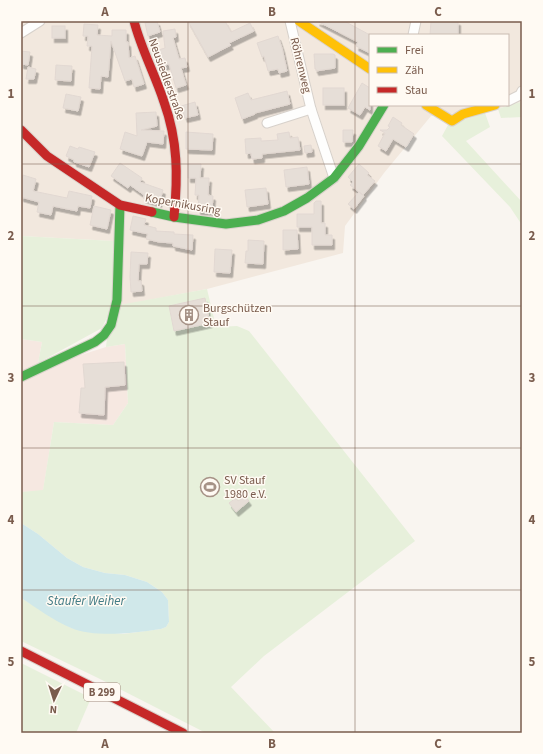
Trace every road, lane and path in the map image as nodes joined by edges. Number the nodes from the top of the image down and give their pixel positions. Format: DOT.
graph roads {
  1 [pos="40,21"];
  2 [pos="134,21"];
  3 [pos="290,21"];
  4 [pos="300,21"];
  5 [pos="416,21"];
  6 [pos="21,34"];
  7 [pos="413,34"];
  8 [pos="369,68"];
  9 [pos="522,91"];
  10 [pos="509,100"];
  11 [pos="383,106"];
  12 [pos="428,106"];
  13 [pos="491,106"];
  14 [pos="311,108"];
  15 [pos="267,123"];
  16 [pos="21,130"];
  17 [pos="334,178"];
  18 [pos="120,205"];
  19 [pos="174,217"];
  20 [pos="21,377"];
  21 [pos="21,652"];
  22 [pos="183,733"];
  1 -- 6 [label="street"];
  2 -- 19 [label="street, Neusiedlerstraße"];
  3 -- 14 [label="street, Röhrenweg"];
  4 -- 8 [label="street"];
  5 -- 7 [label="street"];
  9 -- 10 [label="street"];
  11 -- 17 [label="street, Kopernikusring"];
  12 -- 13 [label="street"];
  14 -- 15 [label="street, Röhrenweg"];
  14 -- 17 [label="street, Röhrenweg"];
  16 -- 18 [label="street, Kopernikusring"];
  17 -- 19 [label="street, Kopernikusring"];
  18 -- 19 [label="street, Kopernikusring"];
  18 -- 20 [label="street"];
  21 -- 22 [label="street, B 299"];
}
